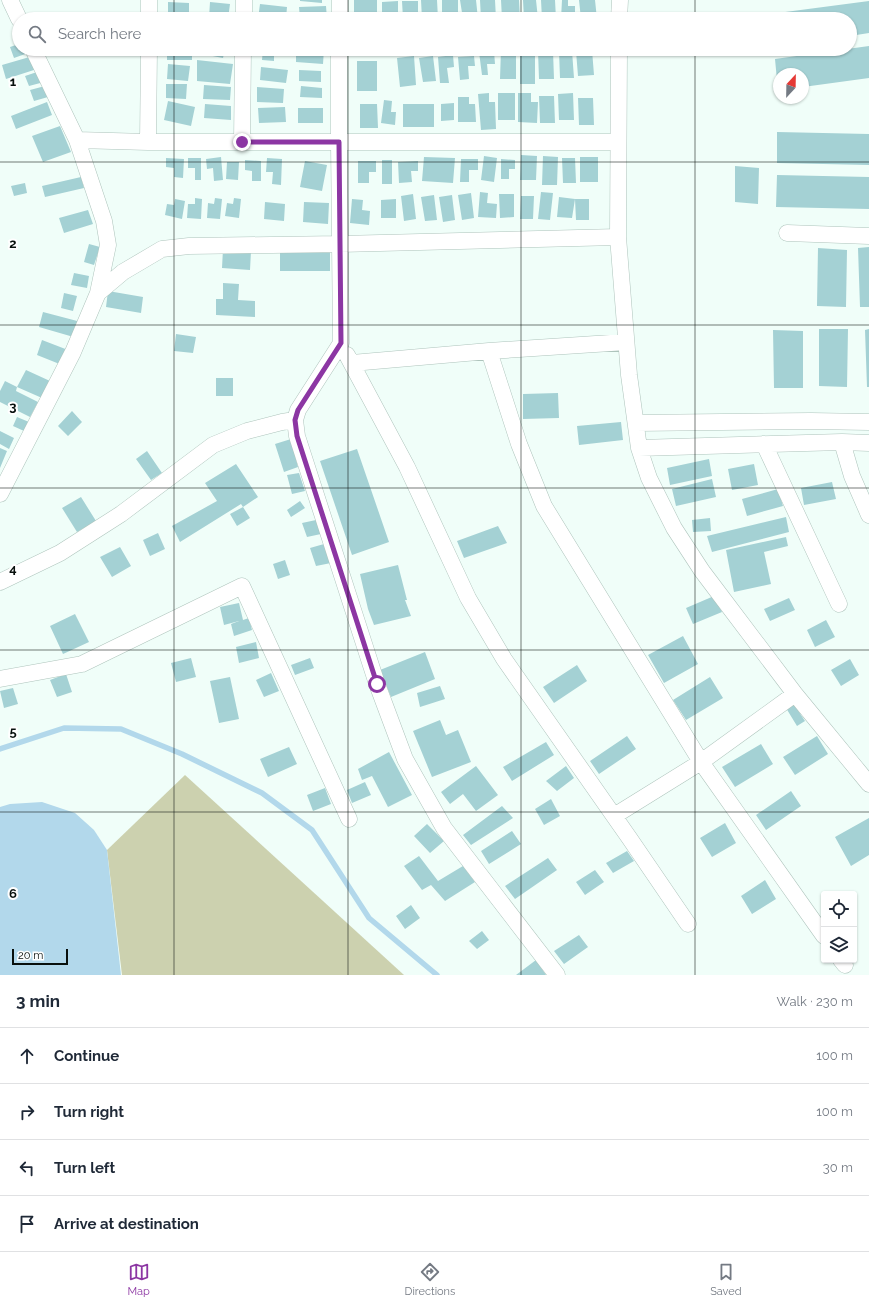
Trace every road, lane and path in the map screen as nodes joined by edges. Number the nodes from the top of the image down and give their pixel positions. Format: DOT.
graph roads {
  1 [pos="10,0"];
  2 [pos="148,0"];
  3 [pos="244,0"];
  4 [pos="340,0"];
  5 [pos="620,0"];
  6 [pos="16,12"];
  7 [pos="148,12"];
  8 [pos="244,12"];
  9 [pos="340,12"];
  10 [pos="619,12"];
  11 [pos="36,56"];
  12 [pos="148,56"];
  13 [pos="243,56"];
  14 [pos="339,56"];
  15 [pos="619,56"];
  16 [pos="77,140"];
  17 [pos="148,142"];
  18 [pos="242,142"];
  19 [pos="339,142"];
  20 [pos="618,142"];
  21 [pos="787,233"];
  22 [pos="869,236"];
  23 [pos="618,237"];
  24 [pos="340,244"];
  25 [pos="98,293"];
  26 [pos="626,342"];
  27 [pos="341,343"];
  28 [pos="489,351"];
  29 [pos="352,363"];
  30 [pos="295,420"];
  31 [pos="869,422"];
  32 [pos="636,423"];
  33 [pos="842,442"];
  34 [pos="869,443"];
  35 [pos="764,444"];
  36 [pos="639,448"];
  37 [pos="0,494"];
  38 [pos="869,515"];
  39 [pos="0,582"];
  40 [pos="839,604"];
  41 [pos="0,679"];
  42 [pos="795,694"];
  43 [pos="701,762"];
  44 [pos="869,784"];
  45 [pos="614,816"];
  46 [pos="349,819"];
  47 [pos="688,924"];
  48 [pos="821,932"];
  49 [pos="557,975"];
  1 -- 6 [label="street"];
  2 -- 7 [label="street"];
  3 -- 8 [label="street"];
  4 -- 9 [label="street"];
  5 -- 10 [label="street"];
  11 -- 16 [label="street"];
  12 -- 17 [label="street"];
  13 -- 18 [label="street"];
  14 -- 19 [label="street"];
  15 -- 20 [label="street"];
  16 -- 17 [label="street"];
  16 -- 25 [label="street"];
  17 -- 18 [label="street"];
  18 -- 19 [label="street"];
  19 -- 20 [label="street"];
  19 -- 24 [label="street"];
  20 -- 23 [label="street"];
  21 -- 22 [label="street"];
  23 -- 24 [label="street"];
  23 -- 26 [label="street"];
  24 -- 25 [label="street"];
  24 -- 27 [label="street"];
  25 -- 37 [label="street"];
  26 -- 28 [label="street"];
  26 -- 32 [label="street"];
  27 -- 29 [label="street"];
  27 -- 30 [label="street"];
  28 -- 29 [label="street"];
  28 -- 43 [label="street"];
  29 -- 45 [label="street"];
  30 -- 39 [label="street"];
  30 -- 49 [label="street"];
  31 -- 32 [label="street"];
  32 -- 36 [label="street"];
  33 -- 34 [label="street"];
  33 -- 35 [label="street"];
  33 -- 38 [label="street"];
  35 -- 36 [label="street"];
  35 -- 40 [label="street"];
  36 -- 42 [label="street"];
  41 -- 46 [label="street"];
  42 -- 43 [label="street"];
  42 -- 44 [label="street"];
  43 -- 45 [label="street"];
  43 -- 48 [label="street"];
  45 -- 47 [label="street"];
}
